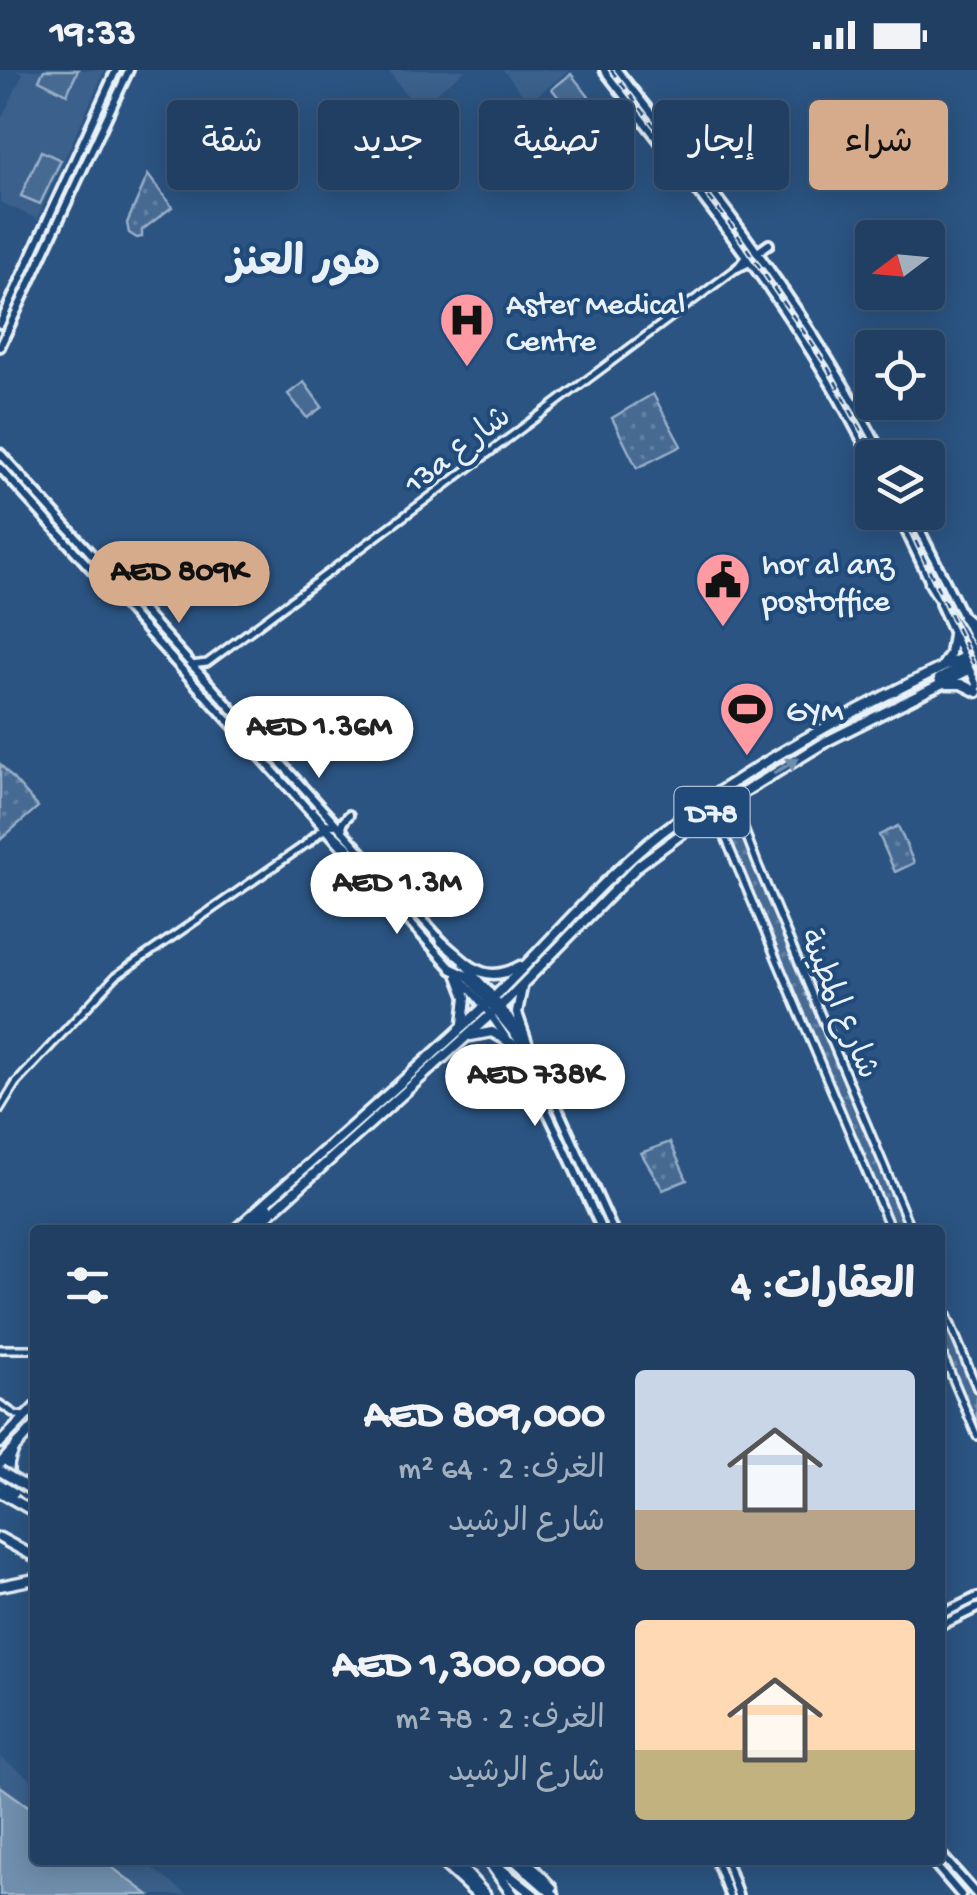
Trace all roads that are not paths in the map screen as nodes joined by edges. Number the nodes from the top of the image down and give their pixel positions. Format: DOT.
graph roads {
  1 [pos="116,70"];
  2 [pos="129,70"];
  3 [pos="604,70"];
  4 [pos="617,70"];
  5 [pos="654,135"];
  6 [pos="695,190"];
  7 [pos="706,190"];
  8 [pos="735,220"];
  9 [pos="769,244"];
  10 [pos="760,252"];
  11 [pos="747,256"];
  12 [pos="736,268"];
  13 [pos="796,304"];
  14 [pos="7,309"];
  15 [pos="0,324"];
  16 [pos="0,333"];
  17 [pos="0,346"];
  18 [pos="861,440"];
  19 [pos="874,440"];
  20 [pos="0,453"];
  21 [pos="1,469"];
  22 [pos="905,530"];
  23 [pos="921,532"];
  24 [pos="930,584"];
  25 [pos="963,616"];
  26 [pos="977,629"];
  27 [pos="953,634"];
  28 [pos="973,658"];
  29 [pos="188,664"];
  30 [pos="940,670"];
  31 [pos="933,688"];
  32 [pos="977,689"];
  33 [pos="915,696"];
  34 [pos="870,706"];
  35 [pos="846,730"];
  36 [pos="275,776"];
  37 [pos="729,786"];
  38 [pos="742,793"];
  39 [pos="303,806"];
  40 [pos="714,810"];
  41 [pos="348,815"];
  42 [pos="328,829"];
  43 [pos="723,831"];
  44 [pos="683,832"];
  45 [pos="308,843"];
  46 [pos="336,844"];
  47 [pos="730,848"];
  48 [pos="356,849"];
  49 [pos="757,863"];
  50 [pos="393,890"];
  51 [pos="442,942"];
  52 [pos="529,962"];
  53 [pos="455,972"];
  54 [pos="524,982"];
  55 [pos="493,1005"];
  56 [pos="462,1027"];
  57 [pos="458,1043"];
  58 [pos="513,1044"];
  59 [pos="528,1045"];
  60 [pos="537,1062"];
  61 [pos="0,1109"];
  62 [pos="549,1116"];
  63 [pos="584,1169"];
  64 [pos="271,1198"];
  65 [pos="241,1225"];
  66 [pos="252,1225"];
  67 [pos="254,1225"];
  68 [pos="600,1225"];
  69 [pos="611,1225"];
  70 [pos="888,1225"];
  71 [pos="909,1225"];
  72 [pos="945,1311"];
  73 [pos="30,1348"];
  74 [pos="0,1349"];
  75 [pos="945,1360"];
  76 [pos="977,1388"];
  77 [pos="0,1404"];
  78 [pos="30,1412"];
  79 [pos="25,1416"];
  80 [pos="11,1430"];
  81 [pos="30,1431"];
  82 [pos="977,1436"];
  83 [pos="0,1439"];
  84 [pos="17,1444"];
  85 [pos="0,1451"];
  86 [pos="0,1468"];
  87 [pos="0,1483"];
  88 [pos="30,1489"];
  89 [pos="0,1492"];
  90 [pos="30,1501"];
  91 [pos="30,1503"];
  92 [pos="30,1504"];
  93 [pos="0,1538"];
  94 [pos="30,1554"];
  95 [pos="30,1580"];
  96 [pos="0,1586"];
  97 [pos="977,1598"];
  98 [pos="977,1608"];
  99 [pos="945,1612"];
  100 [pos="945,1624"];
  101 [pos="945,1859"];
  102 [pos="446,1865"];
  103 [pos="458,1865"];
  104 [pos="491,1865"];
  105 [pos="495,1865"];
  106 [pos="520,1865"];
  107 [pos="530,1865"];
  108 [pos="718,1865"];
  109 [pos="727,1865"];
  110 [pos="936,1865"];
  111 [pos="481,1895"];
  112 [pos="512,1895"];
  113 [pos="534,1895"];
  114 [pos="556,1895"];
  115 [pos="733,1895"];
  116 [pos="961,1895"];
  117 [pos="977,1895"];
  1 -- 14 [label="main road"];
  2 -- 17 [label="main road"];
  3 -- 5 [label="main road"];
  4 -- 8 [label="main road"];
  6 -- 11 [label="main road"];
  7 -- 8 [label="main road"];
  8 -- 10 [label="main road"];
  9 -- 10 [label="main road"];
  10 -- 11 [label="main road"];
  10 -- 13 [label="main road"];
  11 -- 12 [label="main road"];
  11 -- 13 [label="main road"];
  11 -- 18 [label="main road"];
  12 -- 29 [label="street, 13a شارع"];
  13 -- 19 [label="main road"];
  14 -- 15 [label="main road"];
  14 -- 16 [label="main road"];
  20 -- 29 [label="main road"];
  21 -- 36 [label="main road"];
  22 -- 24 [label="main road"];
  23 -- 25 [label="main road"];
  24 -- 27 [label="main road"];
  24 -- 28 [label="main road"];
  25 -- 26 [label="main road"];
  25 -- 28 [label="main road"];
  27 -- 28 [label="main road"];
  27 -- 30 [label="main road"];
  28 -- 30 [label="main road, D78"];
  28 -- 31 [label="main road, D78"];
  28 -- 32 [label="main road"];
  28 -- 33 [label="main road"];
  29 -- 42 [label="main road"];
  30 -- 34 [label="main road, D78"];
  31 -- 32 [label="main road"];
  31 -- 33 [label="main road, D78"];
  33 -- 35 [label="main road, D78"];
  34 -- 35 [label="main road"];
  34 -- 37 [label="main road, D78"];
  38 -- 35 [label="main road, D78, one-way"];
  36 -- 39 [label="main road"];
  36 -- 42 [label="main road"];
  37 -- 40 [label="main road"];
  37 -- 52 [label="main road, D78"];
  38 -- 40 [label="main road, D78"];
  38 -- 49 [label="street, شارع المطينة"];
  39 -- 42 [label="main road"];
  39 -- 45 [label="main road"];
  40 -- 43 [label="street, شارع المطينة"];
  40 -- 44 [label="main road, D78"];
  41 -- 48 [label="main road"];
  42 -- 45 [label="main road"];
  42 -- 46 [label="main road"];
  42 -- 48 [label="main road"];
  42 -- 50 [label="main road"];
  43 -- 44 [label="main road"];
  43 -- 47 [label="street, شارع المطينة"];
  44 -- 54 [label="main road, D78"];
  45 -- 46 [label="main road"];
  45 -- 61 [label="street"];
  46 -- 53 [label="main road"];
  47 -- 49 [label="street"];
  47 -- 70 [label="street, شارع المطينة"];
  48 -- 50 [label="main road"];
  49 -- 71 [label="street, شارع المطينة"];
  50 -- 51 [label="main road"];
  51 -- 52 [label="main road"];
  51 -- 55 [label="main road"];
  52 -- 55 [label="main road, D78"];
  53 -- 55 [label="main road"];
  53 -- 56 [label="main road"];
  54 -- 55 [label="main road, D78"];
  54 -- 59 [label="main road"];
  55 -- 56 [label="main road, D78"];
  55 -- 57 [label="main road, D78"];
  55 -- 58 [label="main road"];
  55 -- 59 [label="main road"];
  55 -- 60 [label="main road"];
  56 -- 64 [label="main road, D78"];
  57 -- 58 [label="main road"];
  57 -- 67 [label="main road, D78"];
  58 -- 62 [label="main road"];
  59 -- 60 [label="main road"];
  60 -- 63 [label="main road"];
  62 -- 63 [label="main road"];
  62 -- 68 [label="main road"];
  63 -- 69 [label="main road"];
  64 -- 65 [label="main road, D78"];
  64 -- 66 [label="main road"];
  72 -- 76 [label="street"];
  73 -- 74 [label="street"];
  75 -- 82 [label="street"];
  77 -- 79 [label="street"];
  78 -- 79 [label="main road"];
  79 -- 80 [label="main road"];
  80 -- 83 [label="main road"];
  80 -- 85 [label="main road"];
  81 -- 84 [label="main road"];
  84 -- 86 [label="main road"];
  84 -- 90 [label="main road"];
  86 -- 88 [label="main road, bridge"];
  87 -- 91 [label="main road"];
  89 -- 92 [label="main road"];
  93 -- 94 [label="main road"];
  95 -- 96 [label="main road"];
  97 -- 99 [label="main road"];
  98 -- 100 [label="main road"];
  101 -- 117 [label="main road"];
  102 -- 111 [label="highway"];
  103 -- 111 [label="highway"];
  104 -- 112 [label="highway"];
  105 -- 113 [label="main road"];
  106 -- 114 [label="main road"];
  107 -- 114 [label="main road"];
  108 -- 115 [label="main road"];
  109 -- 115 [label="main road"];
  110 -- 116 [label="main road"];
}
